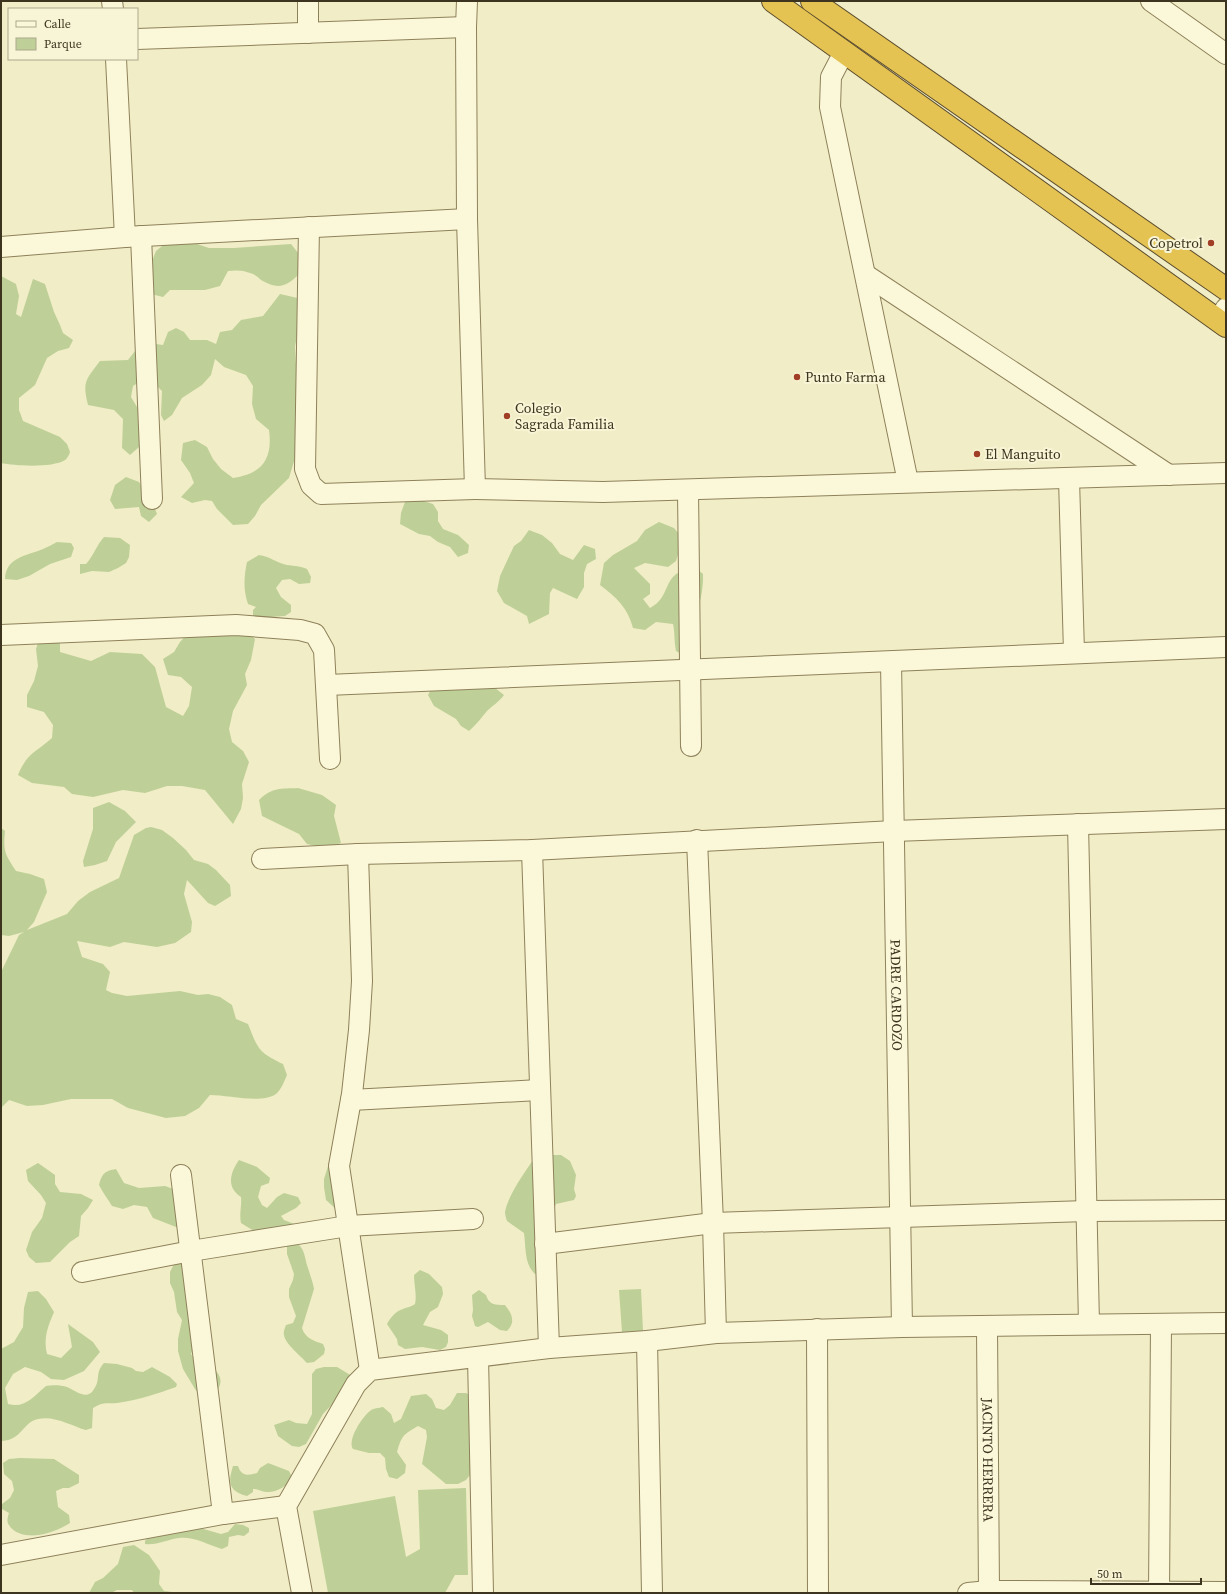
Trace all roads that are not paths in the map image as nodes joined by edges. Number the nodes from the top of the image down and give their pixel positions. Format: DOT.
graph roads {
  1 [pos="308,1"];
  2 [pos="467,1"];
  3 [pos="774,1"];
  4 [pos="812,1"];
  5 [pos="1151,1"];
  6 [pos="466,27"];
  7 [pos="308,33"];
  8 [pos="138,39"];
  9 [pos="844,52"];
  10 [pos="1226,54"];
  11 [pos="116,60"];
  12 [pos="467,219"];
  13 [pos="309,227"];
  14 [pos="133,237"];
  15 [pos="1,247"];
  16 [pos="866,275"];
  17 [pos="1226,289"];
  18 [pos="1223,318"];
  19 [pos="1226,473"];
  20 [pos="1170,474"];
  21 [pos="1069,479"];
  22 [pos="908,482"];
  23 [pos="475,489"];
  24 [pos="688,490"];
  25 [pos="152,498"];
  26 [pos="1,635"];
  27 [pos="1226,646"];
  28 [pos="1074,652"];
  29 [pos="891,662"];
  30 [pos="691,669"];
  31 [pos="327,685"];
  32 [pos="691,746"];
  33 [pos="330,759"];
  34 [pos="1226,819"];
  35 [pos="1078,824"];
  36 [pos="894,831"];
  37 [pos="697,840"];
  38 [pos="532,850"];
  39 [pos="358,854"];
  40 [pos="262,859"];
  41 [pos="539,1090"];
  42 [pos="351,1100"];
  43 [pos="181,1175"];
  44 [pos="1226,1210"];
  45 [pos="1087,1211"];
  46 [pos="901,1218"];
  47 [pos="473,1219"];
  48 [pos="713,1223"];
  49 [pos="348,1226"];
  50 [pos="545,1244"];
  51 [pos="191,1251"];
  52 [pos="82,1272"];
  53 [pos="1226,1323"];
  54 [pos="1089,1324"];
  55 [pos="1161,1324"];
  56 [pos="902,1327"];
  57 [pos="987,1327"];
  58 [pos="817,1329"];
  59 [pos="716,1333"];
  60 [pos="647,1341"];
  61 [pos="549,1348"];
  62 [pos="478,1357"];
  63 [pos="370,1370"];
  64 [pos="286,1506"];
  65 [pos="223,1514"];
  66 [pos="1,1555"];
  67 [pos="988,1592"];
  68 [pos="1226,1592"];
  69 [pos="302,1593"];
  70 [pos="483,1593"];
  71 [pos="652,1593"];
  72 [pos="818,1593"];
  73 [pos="968,1593"];
  74 [pos="1159,1593"];
  1 -- 7 [label="street"];
  2 -- 6 [label="street"];
  3 -- 9 [label="highway"];
  4 -- 17 [label="highway"];
  5 -- 10 [label="street"];
  6 -- 7 [label="street"];
  6 -- 12 [label="street"];
  7 -- 8 [label="street"];
  9 -- 16 [label="street"];
  9 -- 18 [label="highway"];
  11 -- 14 [label="street"];
  12 -- 13 [label="street"];
  12 -- 23 [label="street"];
  13 -- 14 [label="street"];
  13 -- 23 [label="street"];
  14 -- 15 [label="street"];
  14 -- 25 [label="street"];
  16 -- 20 [label="street"];
  16 -- 22 [label="street"];
  19 -- 20 [label="street"];
  20 -- 21 [label="street"];
  21 -- 22 [label="street"];
  21 -- 28 [label="street"];
  22 -- 24 [label="street"];
  23 -- 24 [label="street"];
  24 -- 30 [label="street"];
  26 -- 31 [label="street"];
  27 -- 28 [label="street"];
  28 -- 29 [label="street"];
  29 -- 30 [label="street"];
  29 -- 36 [label="street, PADRE CARDOZO"];
  30 -- 31 [label="street"];
  30 -- 32 [label="street"];
  31 -- 33 [label="street"];
  34 -- 35 [label="street"];
  35 -- 36 [label="street"];
  35 -- 45 [label="street"];
  36 -- 37 [label="street"];
  36 -- 46 [label="street, PADRE CARDOZO"];
  37 -- 38 [label="street"];
  37 -- 48 [label="street"];
  38 -- 39 [label="street"];
  38 -- 41 [label="street"];
  39 -- 40 [label="street"];
  39 -- 42 [label="street"];
  41 -- 42 [label="street"];
  41 -- 50 [label="street"];
  42 -- 49 [label="street"];
  43 -- 51 [label="street"];
  44 -- 45 [label="street"];
  45 -- 46 [label="street"];
  45 -- 54 [label="street"];
  46 -- 48 [label="street"];
  46 -- 56 [label="street, PADRE CARDOZO"];
  47 -- 49 [label="street"];
  48 -- 50 [label="street"];
  48 -- 59 [label="street"];
  49 -- 51 [label="street"];
  49 -- 63 [label="street"];
  50 -- 61 [label="street"];
  51 -- 52 [label="street"];
  51 -- 65 [label="street"];
  53 -- 55 [label="street"];
  54 -- 55 [label="street"];
  54 -- 57 [label="street"];
  55 -- 74 [label="street"];
  56 -- 57 [label="street"];
  56 -- 58 [label="street"];
  57 -- 67 [label="street, JACINTO HERRERA"];
  58 -- 59 [label="street"];
  58 -- 72 [label="street"];
  59 -- 60 [label="street"];
  60 -- 61 [label="street"];
  60 -- 71 [label="street"];
  61 -- 62 [label="street"];
  62 -- 63 [label="street"];
  62 -- 70 [label="street"];
  63 -- 64 [label="street"];
  64 -- 65 [label="street"];
  64 -- 69 [label="street"];
  65 -- 66 [label="street"];
  67 -- 73 [label="street"];
  67 -- 74 [label="street"];
  68 -- 74 [label="street"];
}
